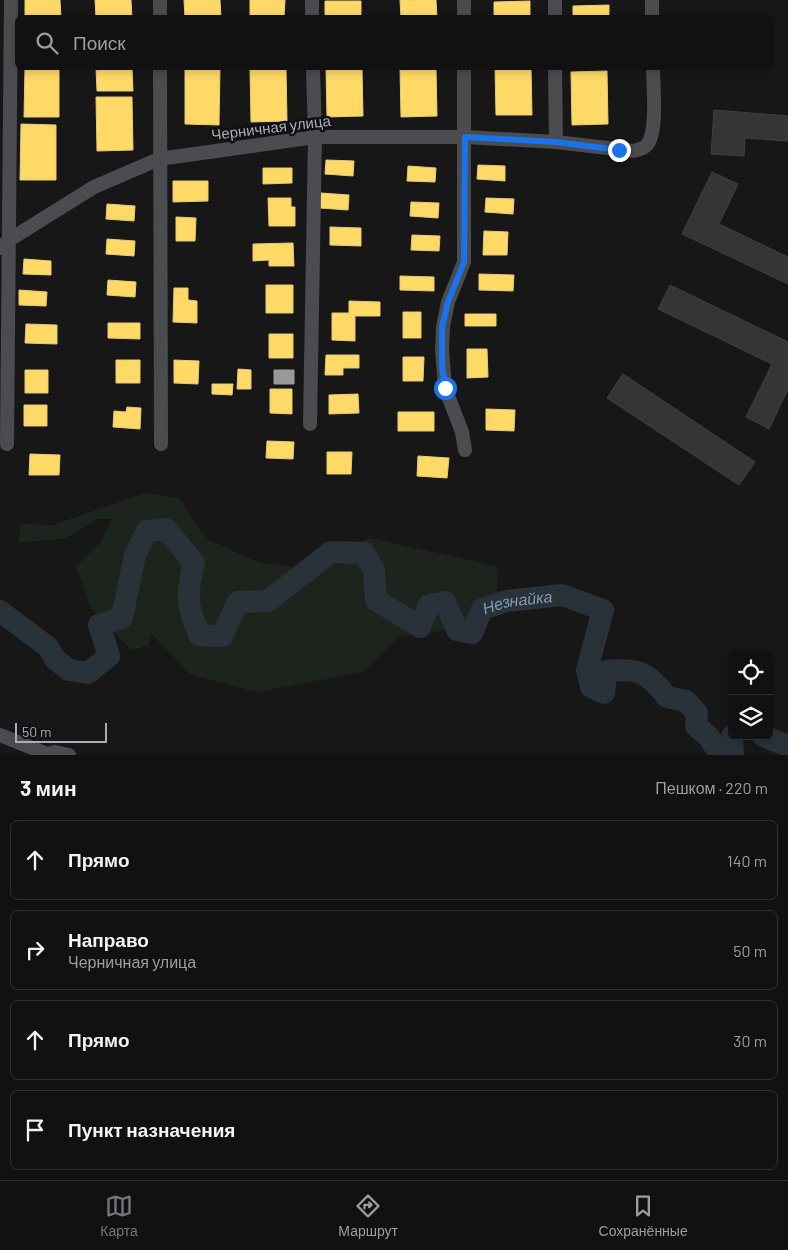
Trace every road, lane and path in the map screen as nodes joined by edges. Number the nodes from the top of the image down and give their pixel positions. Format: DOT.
graph roads {
  1 [pos="11,0"];
  2 [pos="160,0"];
  3 [pos="312,0"];
  4 [pos="464,0"];
  5 [pos="555,0"];
  6 [pos="652,0"];
  7 [pos="160,15"];
  8 [pos="312,15"];
  9 [pos="464,15"];
  10 [pos="555,15"];
  11 [pos="652,15"];
  12 [pos="160,70"];
  13 [pos="314,70"];
  14 [pos="464,70"];
  15 [pos="555,70"];
  16 [pos="653,70"];
  17 [pos="315,137"];
  18 [pos="465,137"];
  19 [pos="556,142"];
  20 [pos="159,159"];
  21 [pos="4,244"];
  22 [pos="310,424"];
  23 [pos="7,444"];
  24 [pos="161,444"];
  25 [pos="465,450"];
  26 [pos="0,735"];
  27 [pos="47,754"];
  28 [pos="69,755"];
  1 -- 21 [label="street"];
  2 -- 7 [label="street"];
  3 -- 8 [label="street"];
  4 -- 9 [label="street"];
  5 -- 10 [label="street"];
  6 -- 11 [label="street"];
  12 -- 20 [label="street"];
  13 -- 17 [label="street"];
  14 -- 18 [label="street"];
  15 -- 19 [label="street"];
  16 -- 19 [label="street, Черничная улица"];
  17 -- 18 [label="street, Черничная улица"];
  17 -- 20 [label="street, Черничная улица"];
  17 -- 22 [label="street"];
  18 -- 19 [label="street, Черничная улица"];
  18 -- 25 [label="street"];
  20 -- 21 [label="street, Черничная улица"];
  20 -- 24 [label="street"];
  21 -- 23 [label="street"];
  26 -- 27 [label="street"];
  27 -- 28 [label="street"];
}
